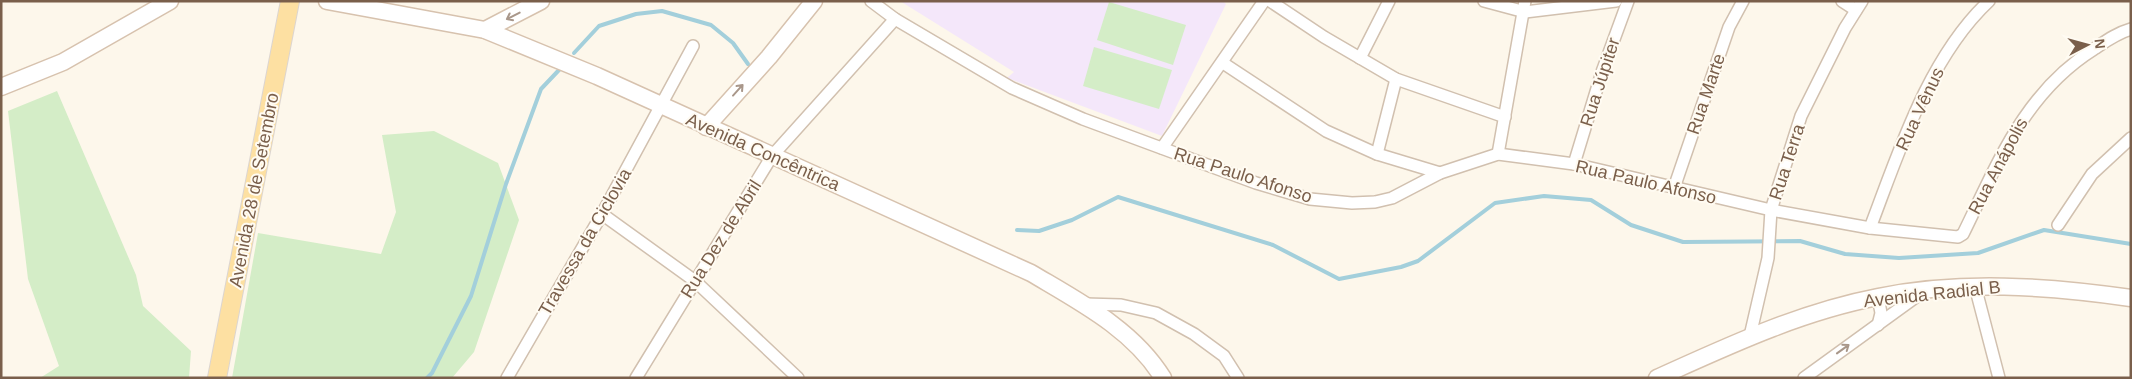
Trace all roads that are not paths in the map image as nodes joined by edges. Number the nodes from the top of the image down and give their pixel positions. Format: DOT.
graph roads {
  1 [pos="170,1"];
  2 [pos="290,1"];
  3 [pos="327,1"];
  4 [pos="541,1"];
  5 [pos="814,1"];
  6 [pos="871,1"];
  7 [pos="1264,1"];
  8 [pos="1270,1"];
  9 [pos="1389,1"];
  10 [pos="1484,1"];
  11 [pos="1616,1"];
  12 [pos="1628,1"];
  13 [pos="1743,1"];
  14 [pos="1842,1"];
  15 [pos="1989,1"];
  16 [pos="1859,6"];
  17 [pos="1525,7"];
  18 [pos="895,19"];
  19 [pos="2131,28"];
  20 [pos="485,30"];
  21 [pos="693,46"];
  22 [pos="1360,58"];
  23 [pos="1223,63"];
  24 [pos="1396,79"];
  25 [pos="1,87"];
  26 [pos="661,106"];
  27 [pos="1505,117"];
  28 [pos="706,127"];
  29 [pos="2131,138"];
  30 [pos="1162,148"];
  31 [pos="1377,154"];
  32 [pos="1498,154"];
  33 [pos="772,156"];
  34 [pos="1574,164"];
  35 [pos="1440,173"];
  36 [pos="1674,188"];
  37 [pos="1771,210"];
  38 [pos="602,214"];
  39 [pos="2058,225"];
  40 [pos="1870,228"];
  41 [pos="1963,234"];
  42 [pos="695,281"];
  43 [pos="1975,286"];
  44 [pos="1924,291"];
  45 [pos="1878,296"];
  46 [pos="2131,298"];
  47 [pos="1084,304"];
  48 [pos="1878,325"];
  49 [pos="1750,336"];
  50 [pos="217,378"];
  51 [pos="507,378"];
  52 [pos="636,378"];
  53 [pos="798,378"];
  54 [pos="1163,378"];
  55 [pos="1238,378"];
  56 [pos="1657,378"];
  57 [pos="1804,378"];
  58 [pos="1999,378"];
  1 -- 25 [label="street"];
  2 -- 50 [label="main road, Avenida 28 de Setembro"];
  3 -- 20 [label="street, Avenida Concêntrica"];
  4 -- 20 [label="street, one-way"];
  28 -- 5 [label="street, one-way"];
  6 -- 18 [label="street, Rua Paulo Afonso"];
  7 -- 23 [label="street"];
  8 -- 22 [label="street"];
  9 -- 22 [label="street"];
  10 -- 17 [label="street"];
  11 -- 17 [label="street"];
  12 -- 34 [label="street, Rua Júpiter"];
  13 -- 36 [label="street, Rua Marte"];
  14 -- 16 [label="street"];
  15 -- 40 [label="street, Rua Vênus"];
  16 -- 37 [label="street, Rua Terra"];
  17 -- 27 [label="street"];
  18 -- 30 [label="street, Rua Paulo Afonso"];
  18 -- 33 [label="street, Rua Dez de Abril"];
  19 -- 41 [label="street, Rua Anápolis"];
  20 -- 26 [label="street, Avenida Concêntrica"];
  21 -- 26 [label="street, Travessa da Ciclovia"];
  22 -- 24 [label="street"];
  23 -- 30 [label="street"];
  23 -- 31 [label="street"];
  24 -- 27 [label="street"];
  24 -- 31 [label="street"];
  26 -- 28 [label="street, Avenida Concêntrica"];
  26 -- 38 [label="street, Travessa da Ciclovia"];
  27 -- 32 [label="street"];
  28 -- 33 [label="street, Avenida Concêntrica"];
  29 -- 39 [label="street"];
  30 -- 35 [label="street, Rua Paulo Afonso"];
  31 -- 35 [label="street"];
  32 -- 34 [label="street, Rua Paulo Afonso"];
  32 -- 35 [label="street, Rua Paulo Afonso"];
  33 -- 42 [label="street, Rua Dez de Abril"];
  33 -- 47 [label="street, Avenida Concêntrica"];
  34 -- 36 [label="street, Rua Paulo Afonso"];
  36 -- 37 [label="street, Rua Paulo Afonso"];
  37 -- 40 [label="street, Rua Paulo Afonso"];
  37 -- 49 [label="street, Rua Terra"];
  38 -- 42 [label="street"];
  38 -- 51 [label="street, Travessa da Ciclovia"];
  40 -- 41 [label="street, Rua Paulo Afonso"];
  42 -- 52 [label="street, Rua Dez de Abril"];
  42 -- 53 [label="street"];
  43 -- 44 [label="street, Avenida Radial B"];
  43 -- 46 [label="street, Avenida Radial B"];
  43 -- 58 [label="street"];
  44 -- 45 [label="street, Avenida Radial B"];
  44 -- 48 [label="street"];
  45 -- 48 [label="street"];
  45 -- 49 [label="street, Avenida Radial B"];
  47 -- 54 [label="street, Avenida Concêntrica"];
  47 -- 55 [label="street"];
  57 -- 48 [label="street, one-way"];
  49 -- 56 [label="street, Avenida Radial B"];
}
